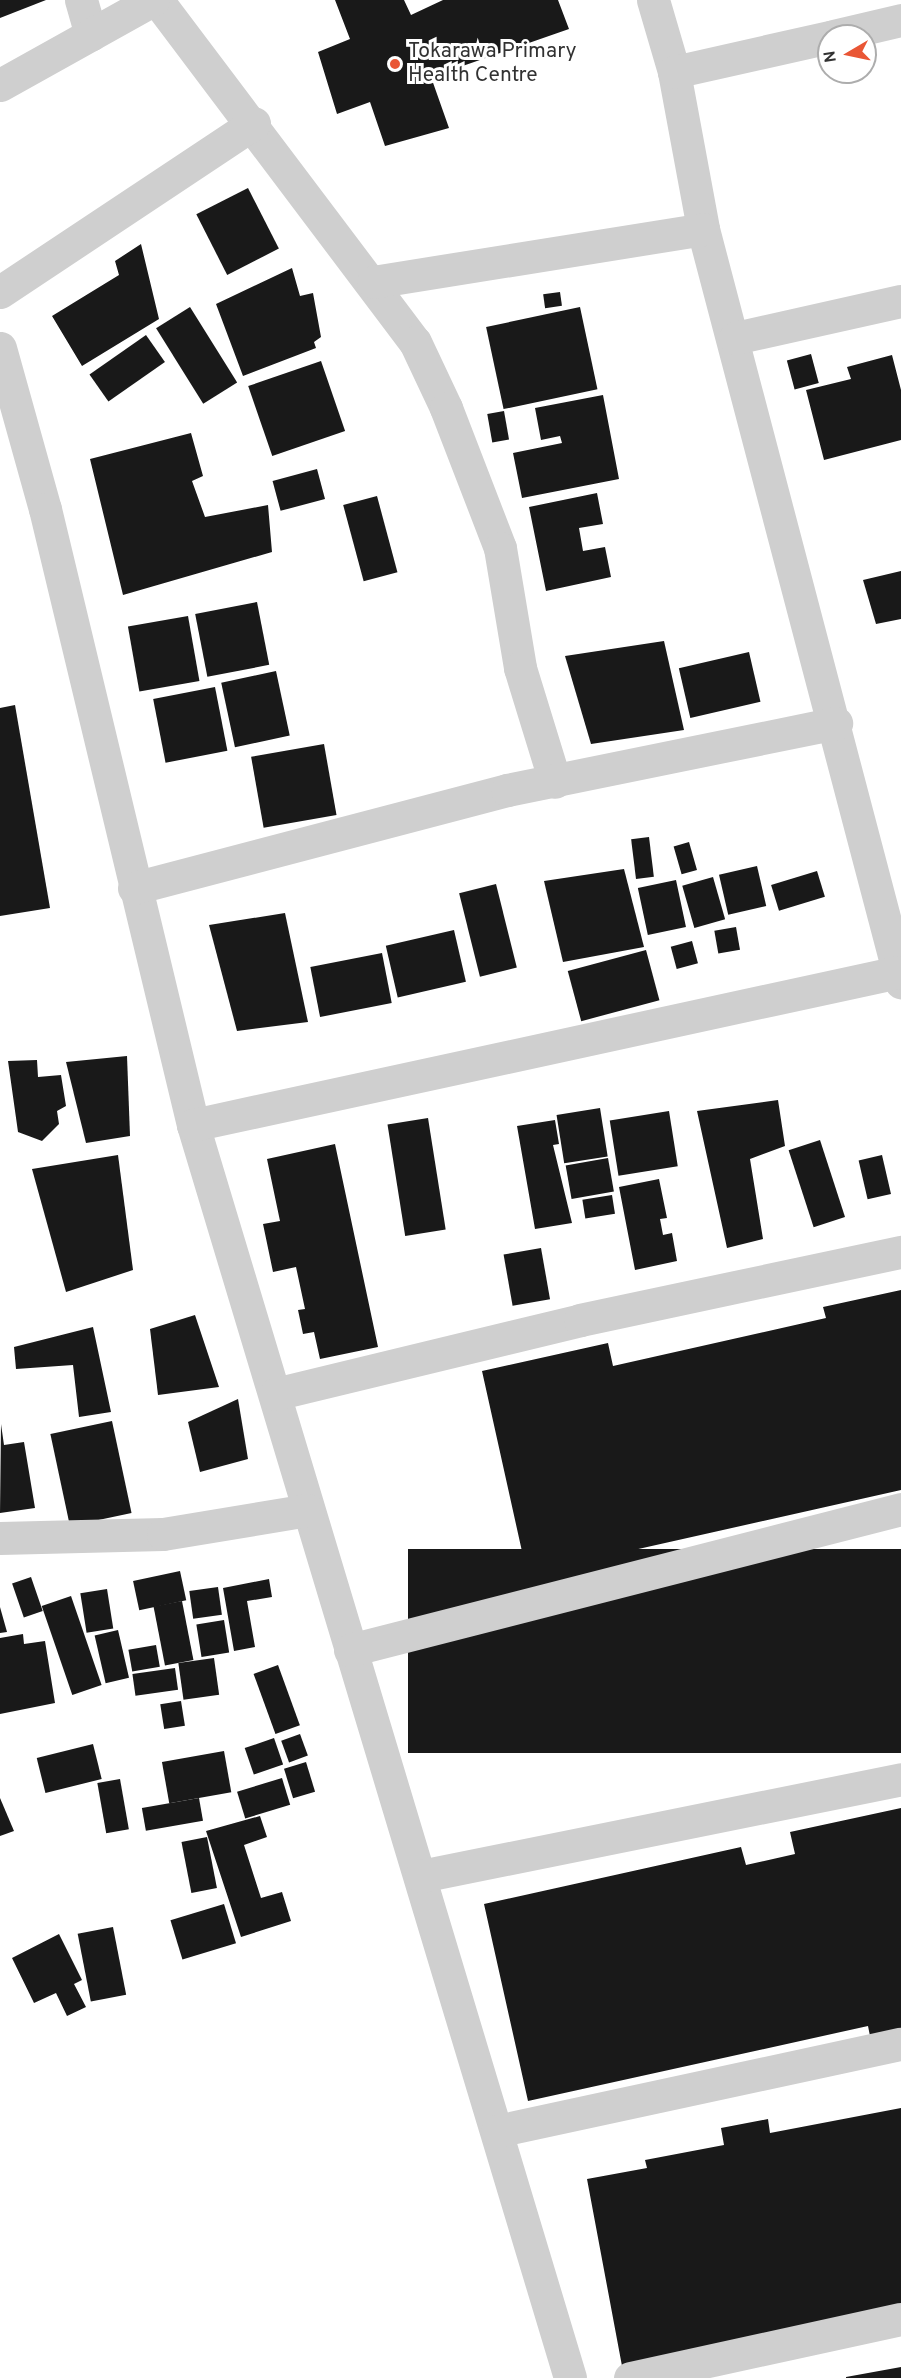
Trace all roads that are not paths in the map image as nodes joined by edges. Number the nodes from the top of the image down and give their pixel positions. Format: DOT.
graph roads {
  1 [pos="81,0"];
  2 [pos="155,0"];
  3 [pos="653,0"];
  4 [pos="901,20"];
  5 [pos="877,25"];
  6 [pos="91,35"];
  7 [pos="817,39"];
  8 [pos="674,72"];
  9 [pos="0,84"];
  10 [pos="254,123"];
  11 [pos="703,229"];
  12 [pos="373,282"];
  13 [pos="0,291"];
  14 [pos="901,301"];
  15 [pos="735,338"];
  16 [pos="0,348"];
  17 [pos="8,397"];
  18 [pos="836,723"];
  19 [pos="555,782"];
  20 [pos="134,888"];
  21 [pos="900,977"];
  22 [pos="193,1125"];
  23 [pos="901,1252"];
  24 [pos="275,1394"];
  25 [pos="308,1509"];
  26 [pos="901,1509"];
  27 [pos="0,1538"];
  28 [pos="350,1650"];
  29 [pos="901,1779"];
  30 [pos="421,1876"];
  31 [pos="901,2044"];
  32 [pos="497,2131"];
  33 [pos="901,2319"];
  34 [pos="570,2378"];
  35 [pos="630,2378"];
  1 -- 6 [label="street"];
  2 -- 6 [label="street"];
  2 -- 10 [label="street"];
  3 -- 8 [label="street"];
  4 -- 5 [label="street"];
  6 -- 9 [label="street"];
  7 -- 8 [label="street"];
  8 -- 11 [label="street"];
  10 -- 12 [label="street"];
  10 -- 13 [label="street"];
  11 -- 12 [label="street"];
  11 -- 15 [label="street"];
  12 -- 19 [label="street"];
  14 -- 15 [label="street"];
  15 -- 18 [label="street"];
  16 -- 17 [label="street"];
  17 -- 20 [label="street"];
  18 -- 19 [label="street"];
  18 -- 21 [label="street"];
  19 -- 20 [label="street"];
  20 -- 22 [label="street"];
  21 -- 22 [label="street"];
  22 -- 24 [label="street"];
  23 -- 24 [label="street"];
  24 -- 25 [label="street"];
  25 -- 27 [label="street"];
  25 -- 28 [label="street"];
  26 -- 28 [label="street"];
  28 -- 30 [label="street"];
  29 -- 30 [label="street"];
  30 -- 32 [label="street"];
  31 -- 32 [label="street"];
  32 -- 34 [label="street"];
  33 -- 35 [label="street"];
}
